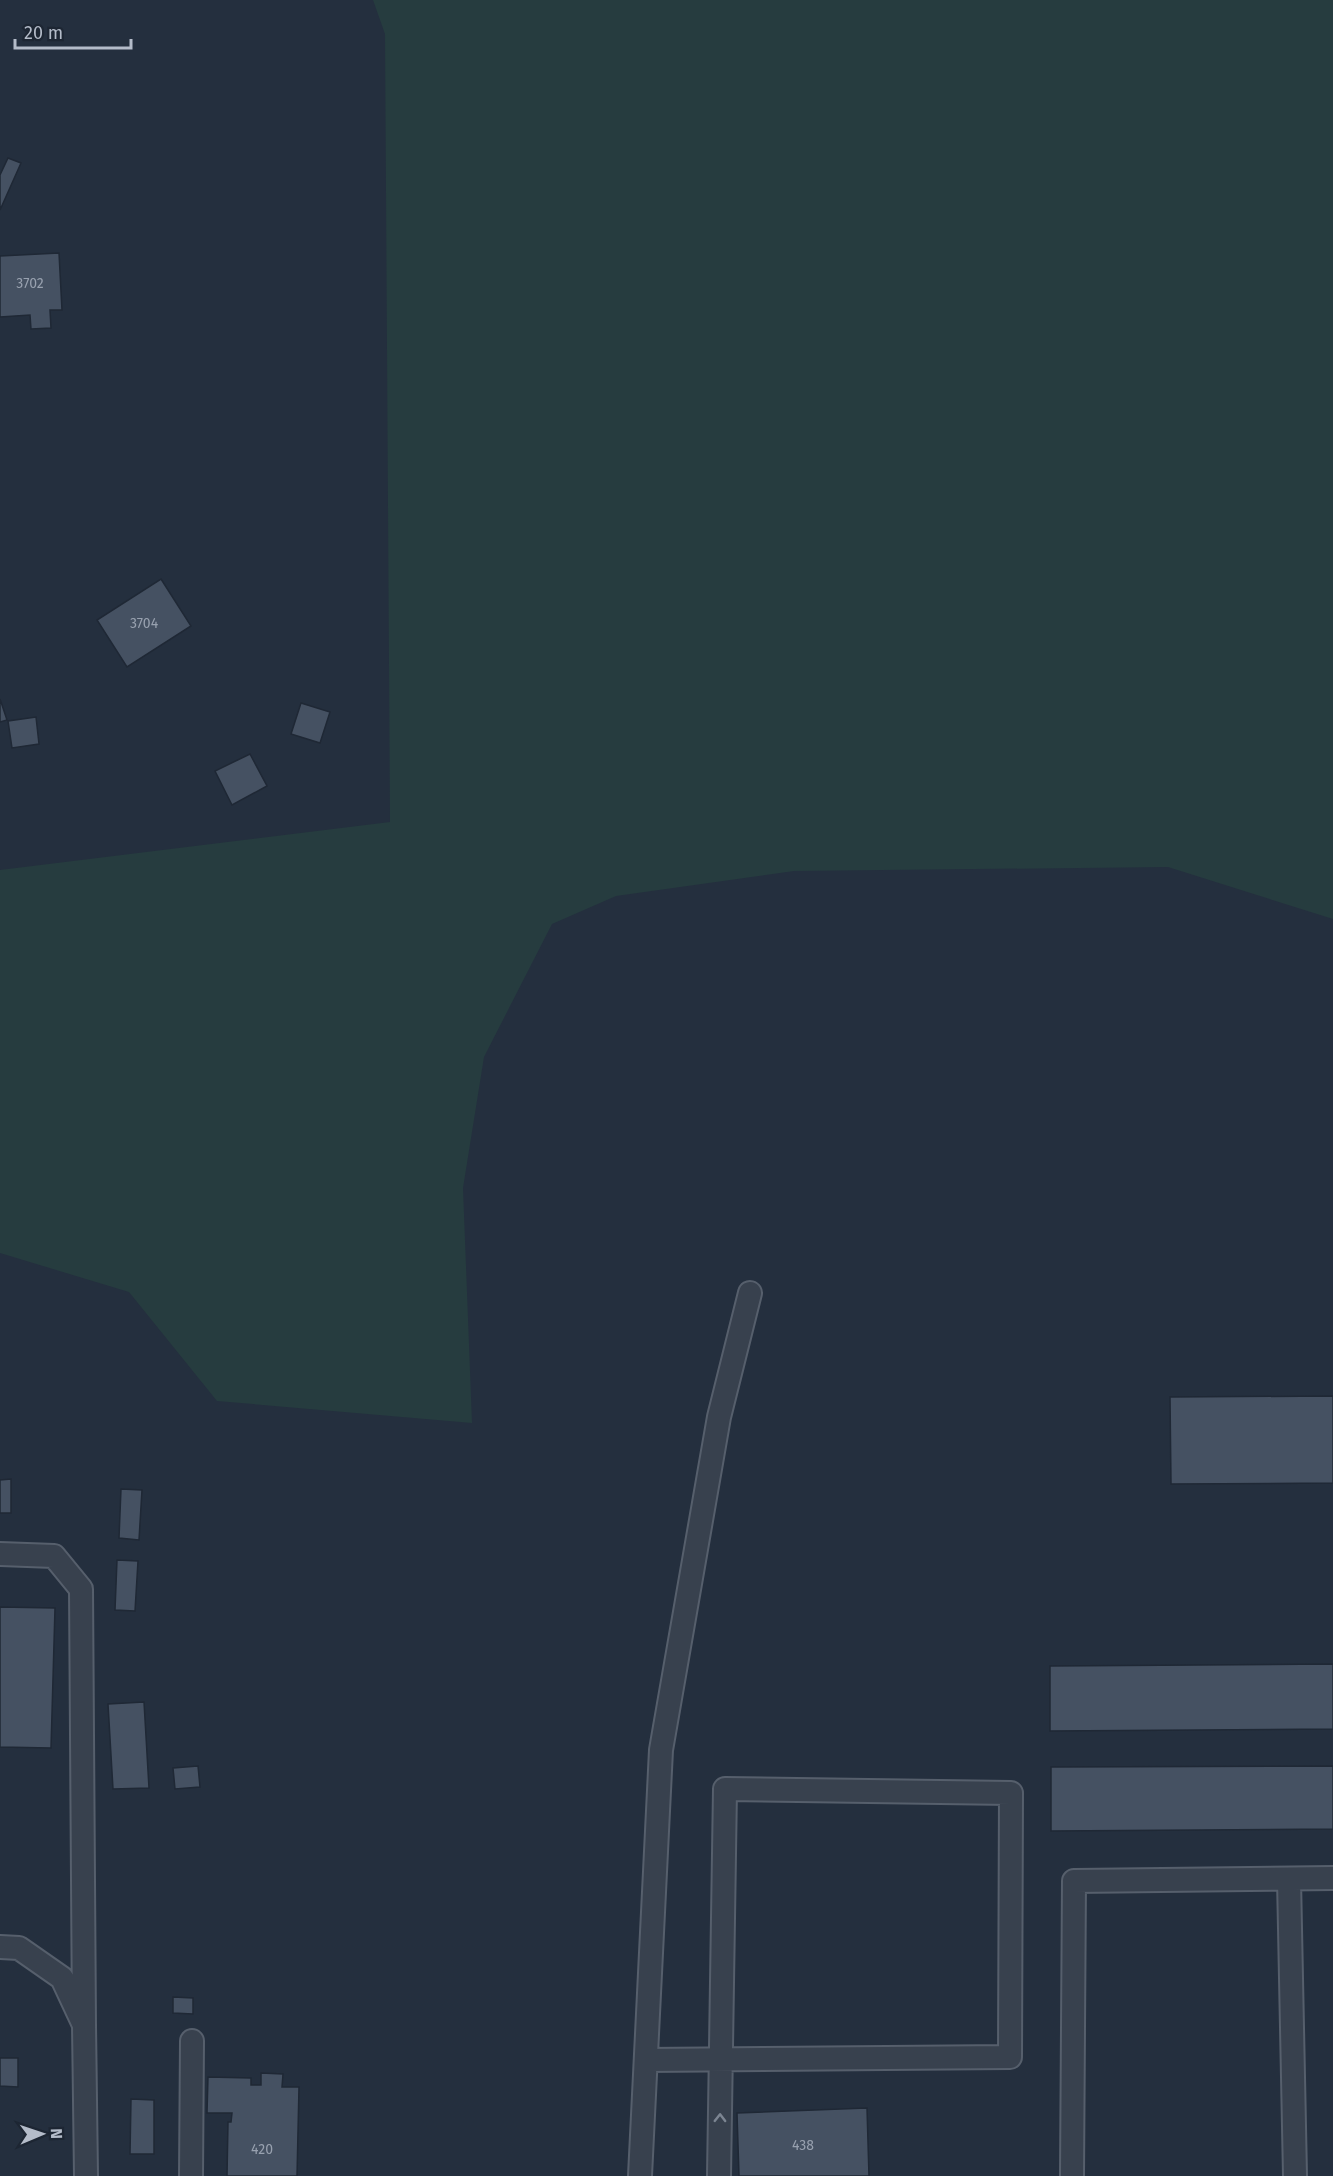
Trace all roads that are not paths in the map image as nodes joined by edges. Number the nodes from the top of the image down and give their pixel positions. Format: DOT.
graph roads {
  1 [pos="750,1293"];
  2 [pos="0,1554"];
  3 [pos="1333,1878"];
  4 [pos="1289,1879"];
  5 [pos="0,1947"];
  6 [pos="84,2025"];
  7 [pos="192,2041"];
  8 [pos="720,2058"];
  9 [pos="646,2061"];
  10 [pos="86,2176"];
  11 [pos="191,2176"];
  12 [pos="640,2176"];
  13 [pos="719,2176"];
  14 [pos="1071,2176"];
  15 [pos="1295,2176"];
  1 -- 9 [label="lane"];
  2 -- 6 [label="lane"];
  3 -- 4 [label="lane"];
  4 -- 14 [label="lane"];
  4 -- 15 [label="lane"];
  5 -- 6 [label="lane"];
  6 -- 10 [label="lane"];
  7 -- 11 [label="lane"];
  8 -- 8 [label="lane"];
  8 -- 9 [label="lane"];
  13 -- 8 [label="lane, one-way"];
  9 -- 12 [label="lane"];
}
